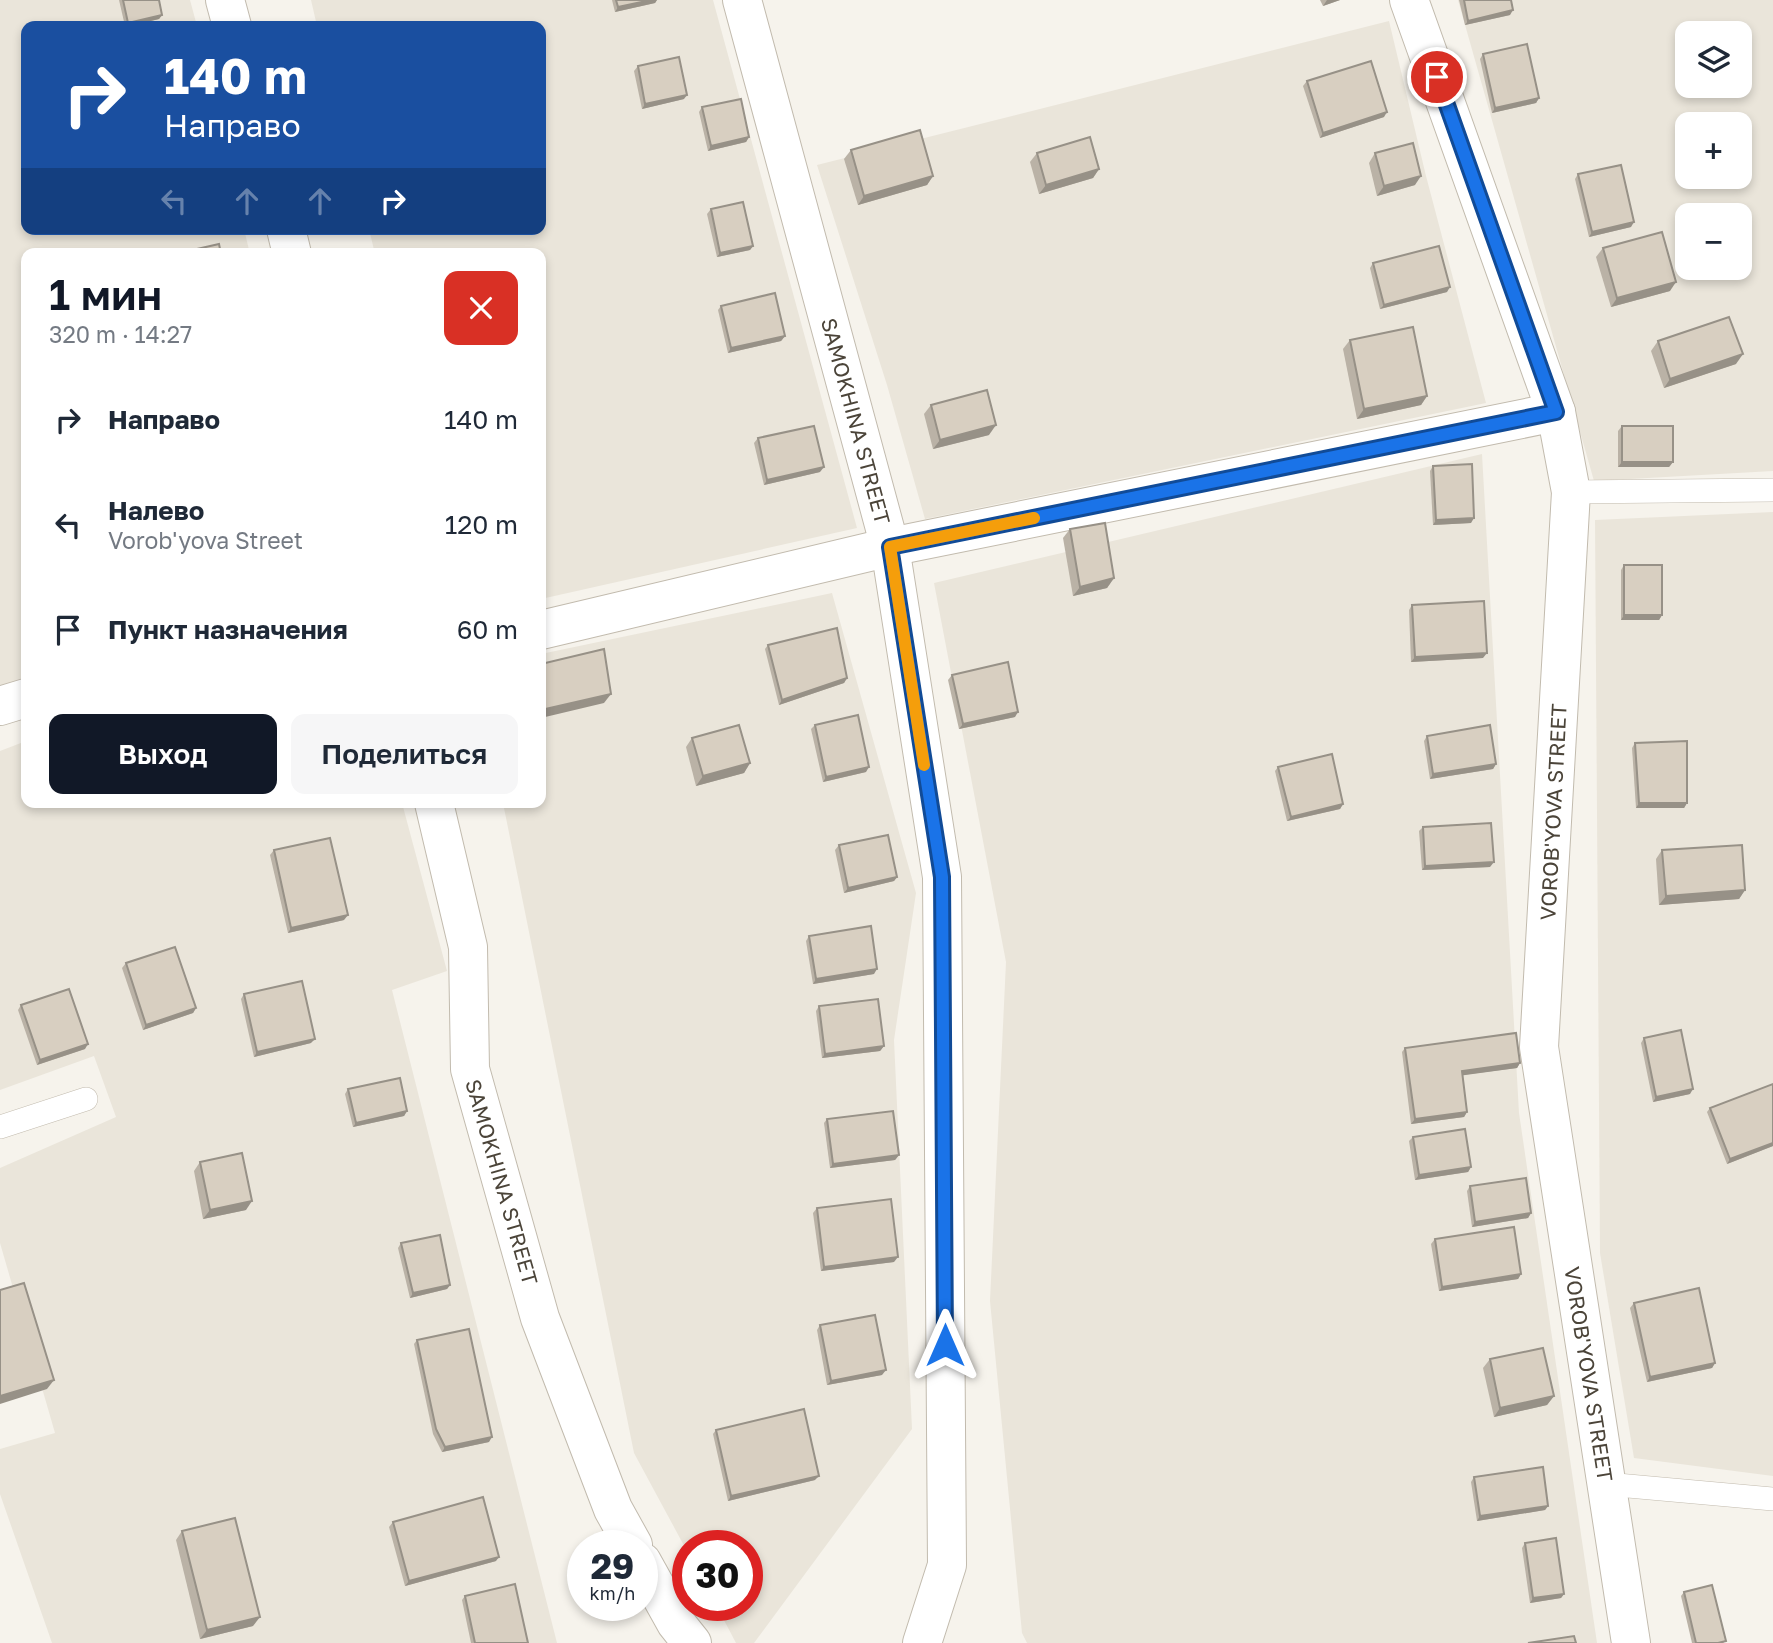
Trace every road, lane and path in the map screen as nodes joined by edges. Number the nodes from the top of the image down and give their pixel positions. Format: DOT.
graph roads {
  1 [pos="225,0"];
  2 [pos="742,0"];
  3 [pos="1409,0"];
  4 [pos="231,21"];
  5 [pos="1556,412"];
  6 [pos="1773,490"];
  7 [pos="1571,492"];
  8 [pos="890,547"];
  9 [pos="546,629"];
  10 [pos="21,700"];
  11 [pos="0,706"];
  12 [pos="434,808"];
  13 [pos="86,1099"];
  14 [pos="0,1127"];
  15 [pos="1606,1484"];
  16 [pos="1773,1499"];
  17 [pos="625,1530"];
  18 [pos="658,1591"];
  19 [pos="692,1643"];
  20 [pos="922,1643"];
  21 [pos="1631,1643"];
  1 -- 4 [label="street"];
  2 -- 8 [label="street, SAMOKHINA STREET"];
  3 -- 5 [label="street, VOROB'YOVA STREET"];
  5 -- 7 [label="street, VOROB'YOVA STREET"];
  5 -- 8 [label="street"];
  6 -- 7 [label="lane"];
  7 -- 15 [label="street, VOROB'YOVA STREET"];
  8 -- 9 [label="street"];
  8 -- 20 [label="street, SAMOKHINA STREET"];
  10 -- 11 [label="street"];
  12 -- 17 [label="street, SAMOKHINA STREET"];
  13 -- 14 [label="lane"];
  15 -- 16 [label="lane"];
  15 -- 21 [label="street, VOROB'YOVA STREET"];
  18 -- 19 [label="street"];
}
